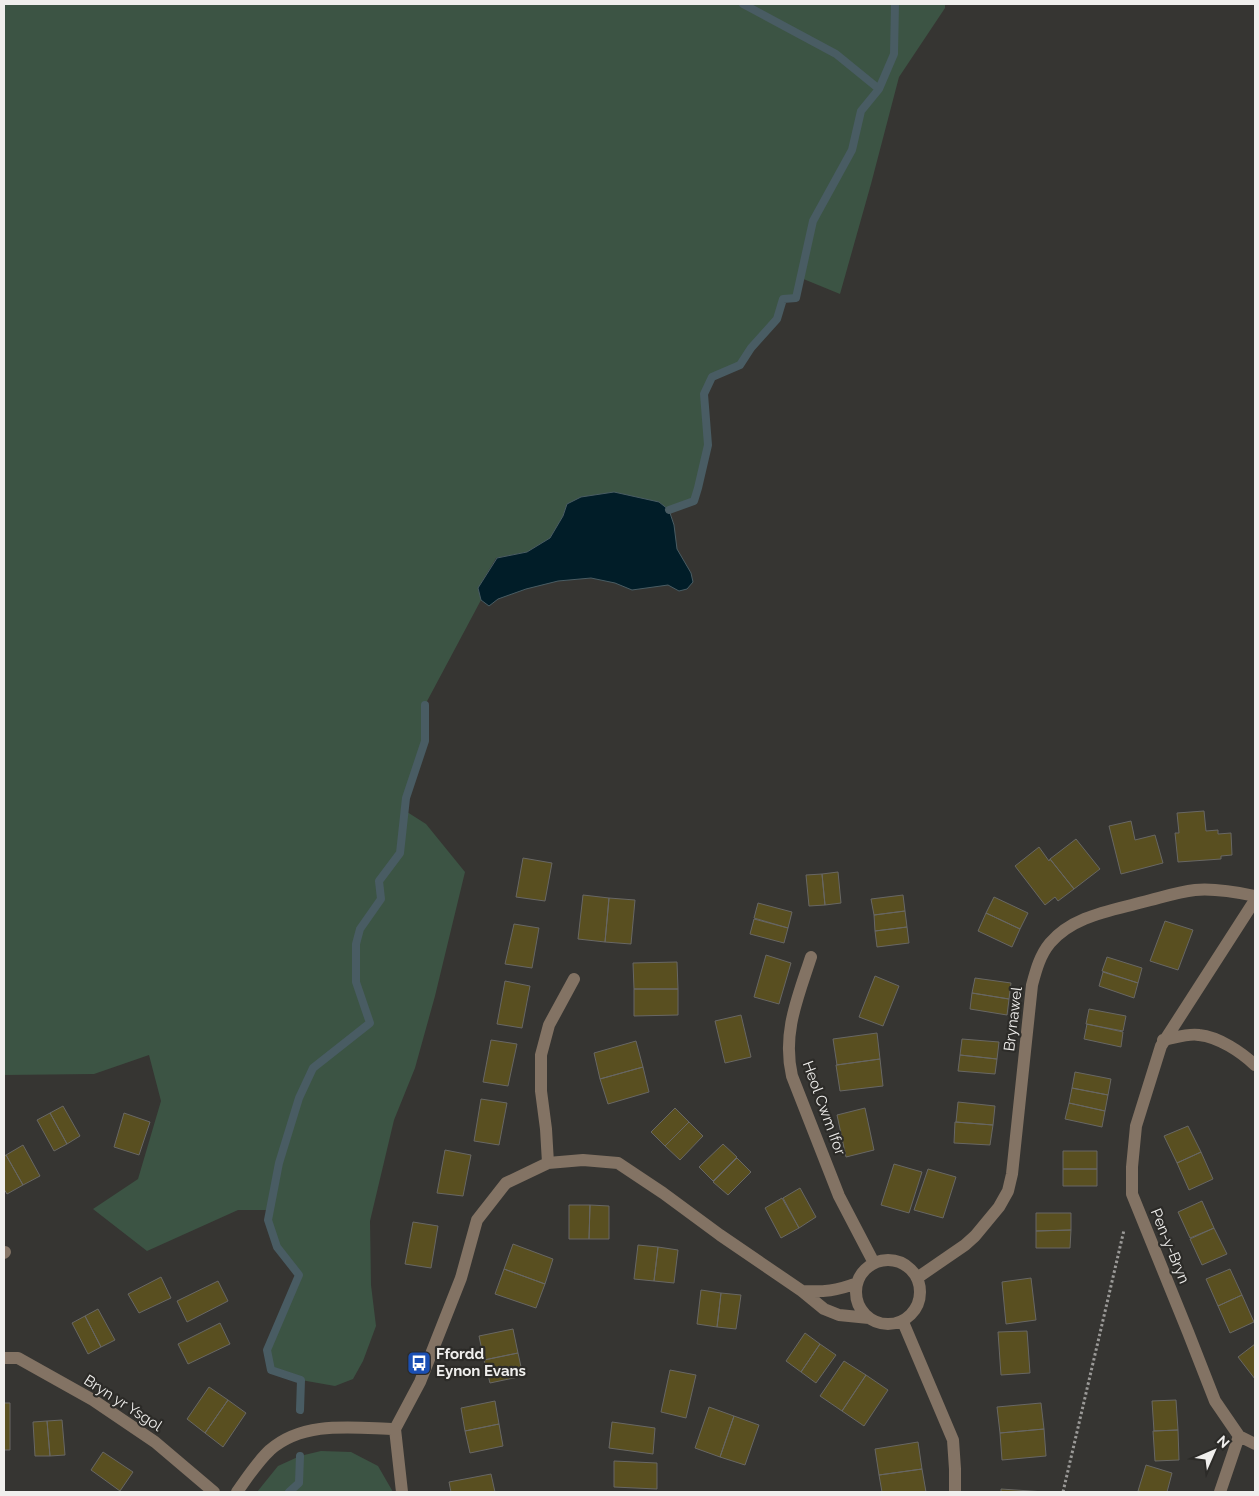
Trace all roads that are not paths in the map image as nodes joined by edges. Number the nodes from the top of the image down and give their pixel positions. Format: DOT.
graph roads {
  1 [pos="1255,896"];
  2 [pos="1255,900"];
  3 [pos="811,957"];
  4 [pos="574,979"];
  5 [pos="1163,1040"];
  6 [pos="1255,1065"];
  7 [pos="548,1163"];
  8 [pos="874,1263"];
  9 [pos="917,1278"];
  10 [pos="857,1282"];
  11 [pos="802,1291"];
  12 [pos="869,1318"];
  13 [pos="902,1322"];
  14 [pos="4,1358"];
  15 [pos="396,1428"];
  16 [pos="1239,1436"];
  17 [pos="1255,1444"];
  18 [pos="214,1492"];
  19 [pos="236,1492"];
  20 [pos="402,1492"];
  21 [pos="955,1492"];
  22 [pos="1220,1492"];
  1 -- 9 [label="street, Brynawel"];
  2 -- 5 [label="street, Pen-y-Bryn"];
  3 -- 8 [label="street, Heol Cwm Ifor"];
  4 -- 7 [label="street"];
  5 -- 6 [label="street"];
  5 -- 16 [label="street, Pen-y-Bryn"];
  7 -- 11 [label="street"];
  7 -- 15 [label="street"];
  8 -- 9 [label="street"];
  8 -- 10 [label="street"];
  9 -- 13 [label="street"];
  10 -- 11 [label="street"];
  10 -- 12 [label="street"];
  11 -- 12 [label="street"];
  12 -- 13 [label="street"];
  13 -- 21 [label="street"];
  14 -- 18 [label="street, Bryn yr Ysgol"];
  15 -- 19 [label="street"];
  15 -- 20 [label="street"];
  16 -- 17 [label="street, Pen-y-Bryn"];
  16 -- 22 [label="street"];
}
